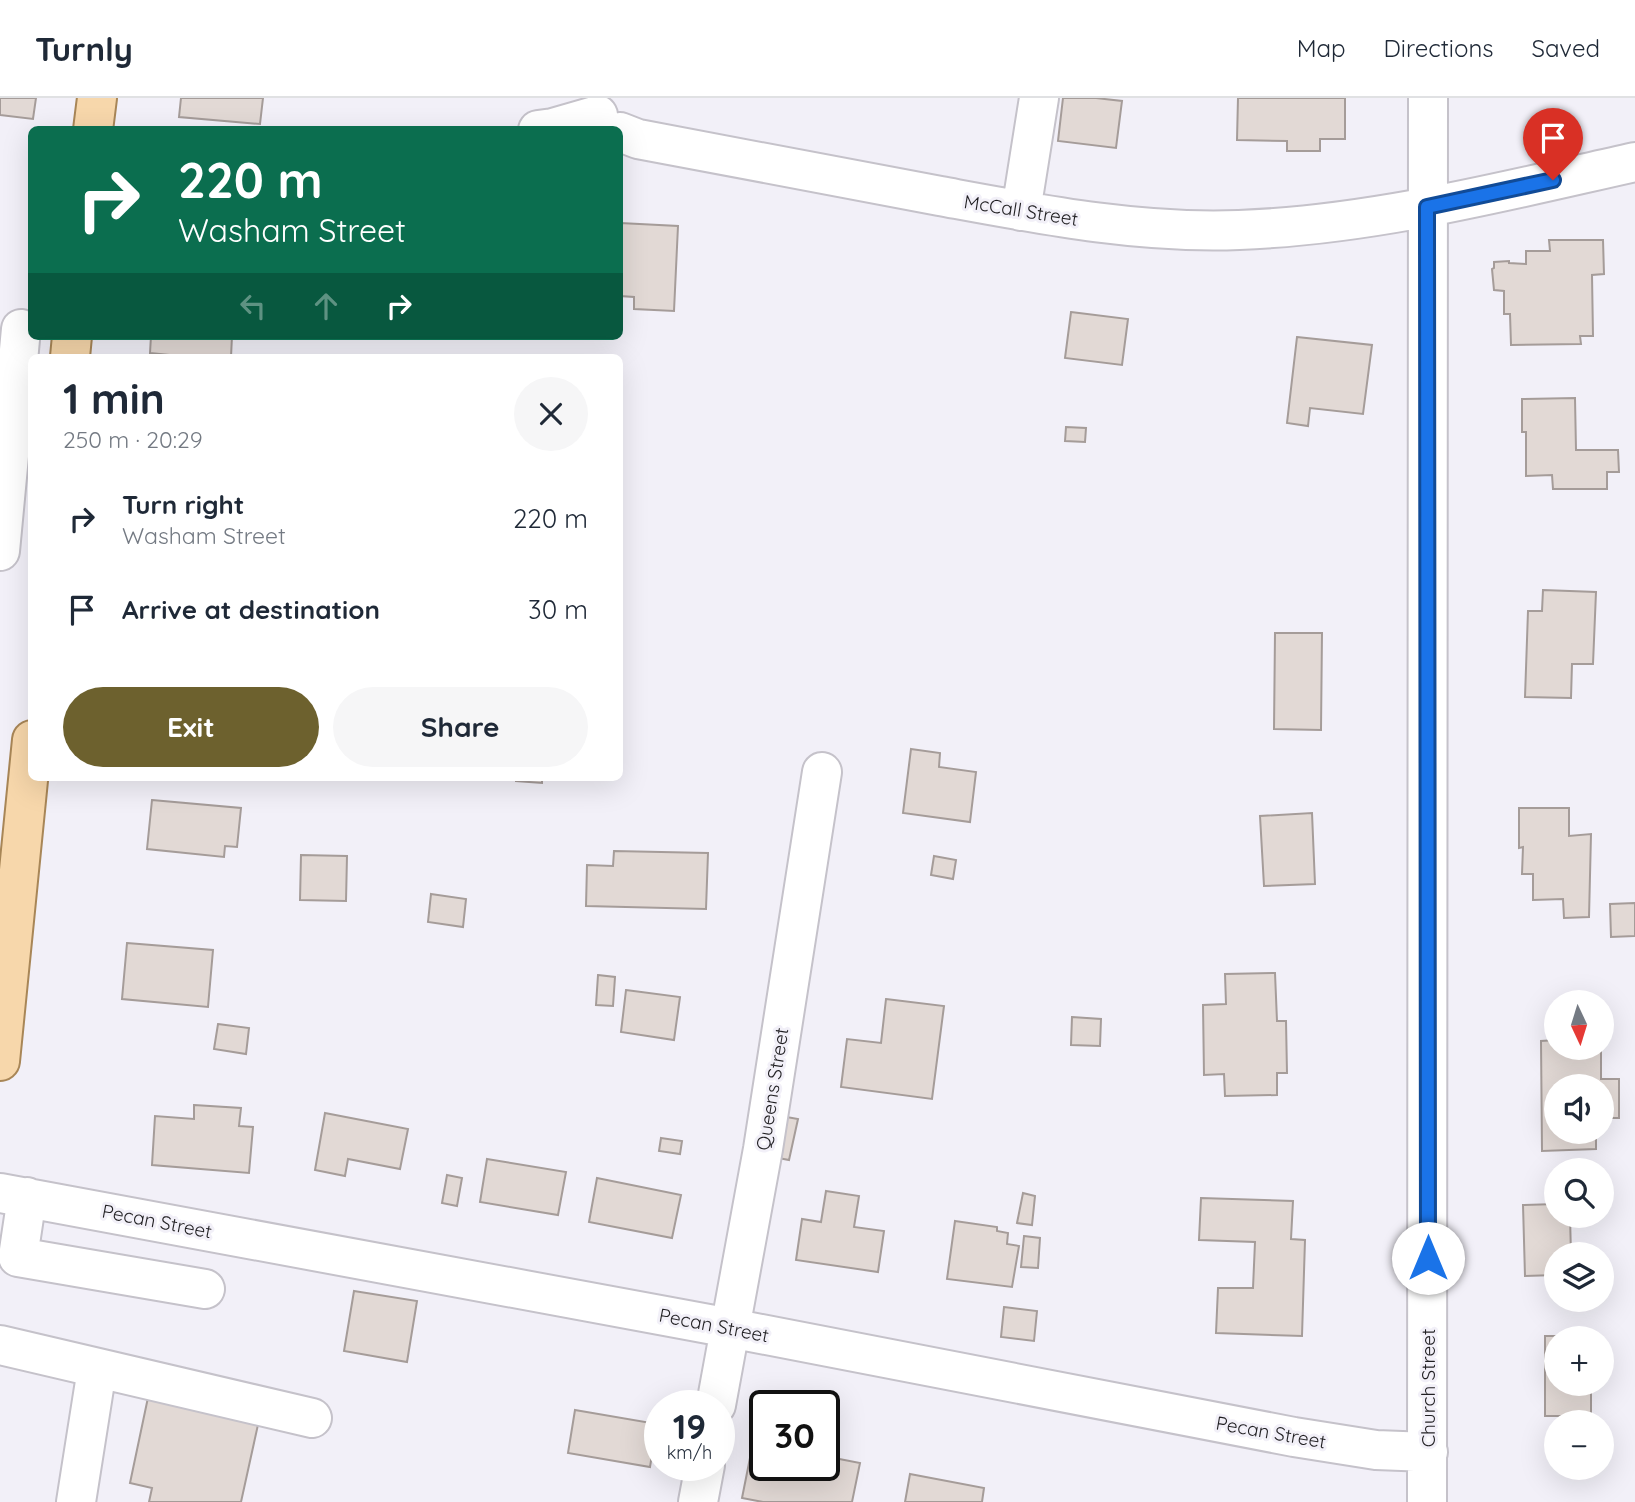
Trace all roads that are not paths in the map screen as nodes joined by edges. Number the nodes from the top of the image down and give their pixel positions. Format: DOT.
graph roads {
  1 [pos="97,98"];
  2 [pos="1039,98"];
  3 [pos="1428,98"];
  4 [pos="605,118"];
  5 [pos="94,126"];
  6 [pos="563,126"];
  7 [pos="623,129"];
  8 [pos="1635,162"];
  9 [pos="1427,207"];
  10 [pos="1021,211"];
  11 [pos="18,329"];
  12 [pos="0,551"];
  13 [pos="822,772"];
  14 [pos="28,774"];
  15 [pos="4,981"];
  16 [pos="0,1061"];
  17 [pos="14,1195"];
  18 [pos="205,1289"];
  19 [pos="730,1328"];
  20 [pos="0,1345"];
  21 [pos="97,1369"];
  22 [pos="719,1390"];
  23 [pos="312,1418"];
  24 [pos="1429,1452"];
  25 [pos="702,1481"];
  26 [pos="76,1502"];
  27 [pos="698,1502"];
  28 [pos="1427,1502"];
  1 -- 5 [label="main road"];
  2 -- 10 [label="street"];
  3 -- 9 [label="street, Church Street"];
  4 -- 6 [label="street"];
  7 -- 10 [label="street, McCall Street"];
  8 -- 9 [label="street, McCall Street"];
  9 -- 10 [label="street, McCall Street"];
  9 -- 24 [label="street, Church Street"];
  11 -- 12 [label="street"];
  13 -- 19 [label="street, Queens Street"];
  14 -- 15 [label="main road"];
  15 -- 16 [label="main road"];
  17 -- 18 [label="street"];
  17 -- 19 [label="street, Pecan Street"];
  19 -- 22 [label="street, Queens Street"];
  19 -- 24 [label="street, Pecan Street"];
  20 -- 21 [label="street"];
  21 -- 23 [label="street"];
  21 -- 26 [label="street"];
  24 -- 28 [label="street, Church Street"];
  25 -- 27 [label="street"];
}
